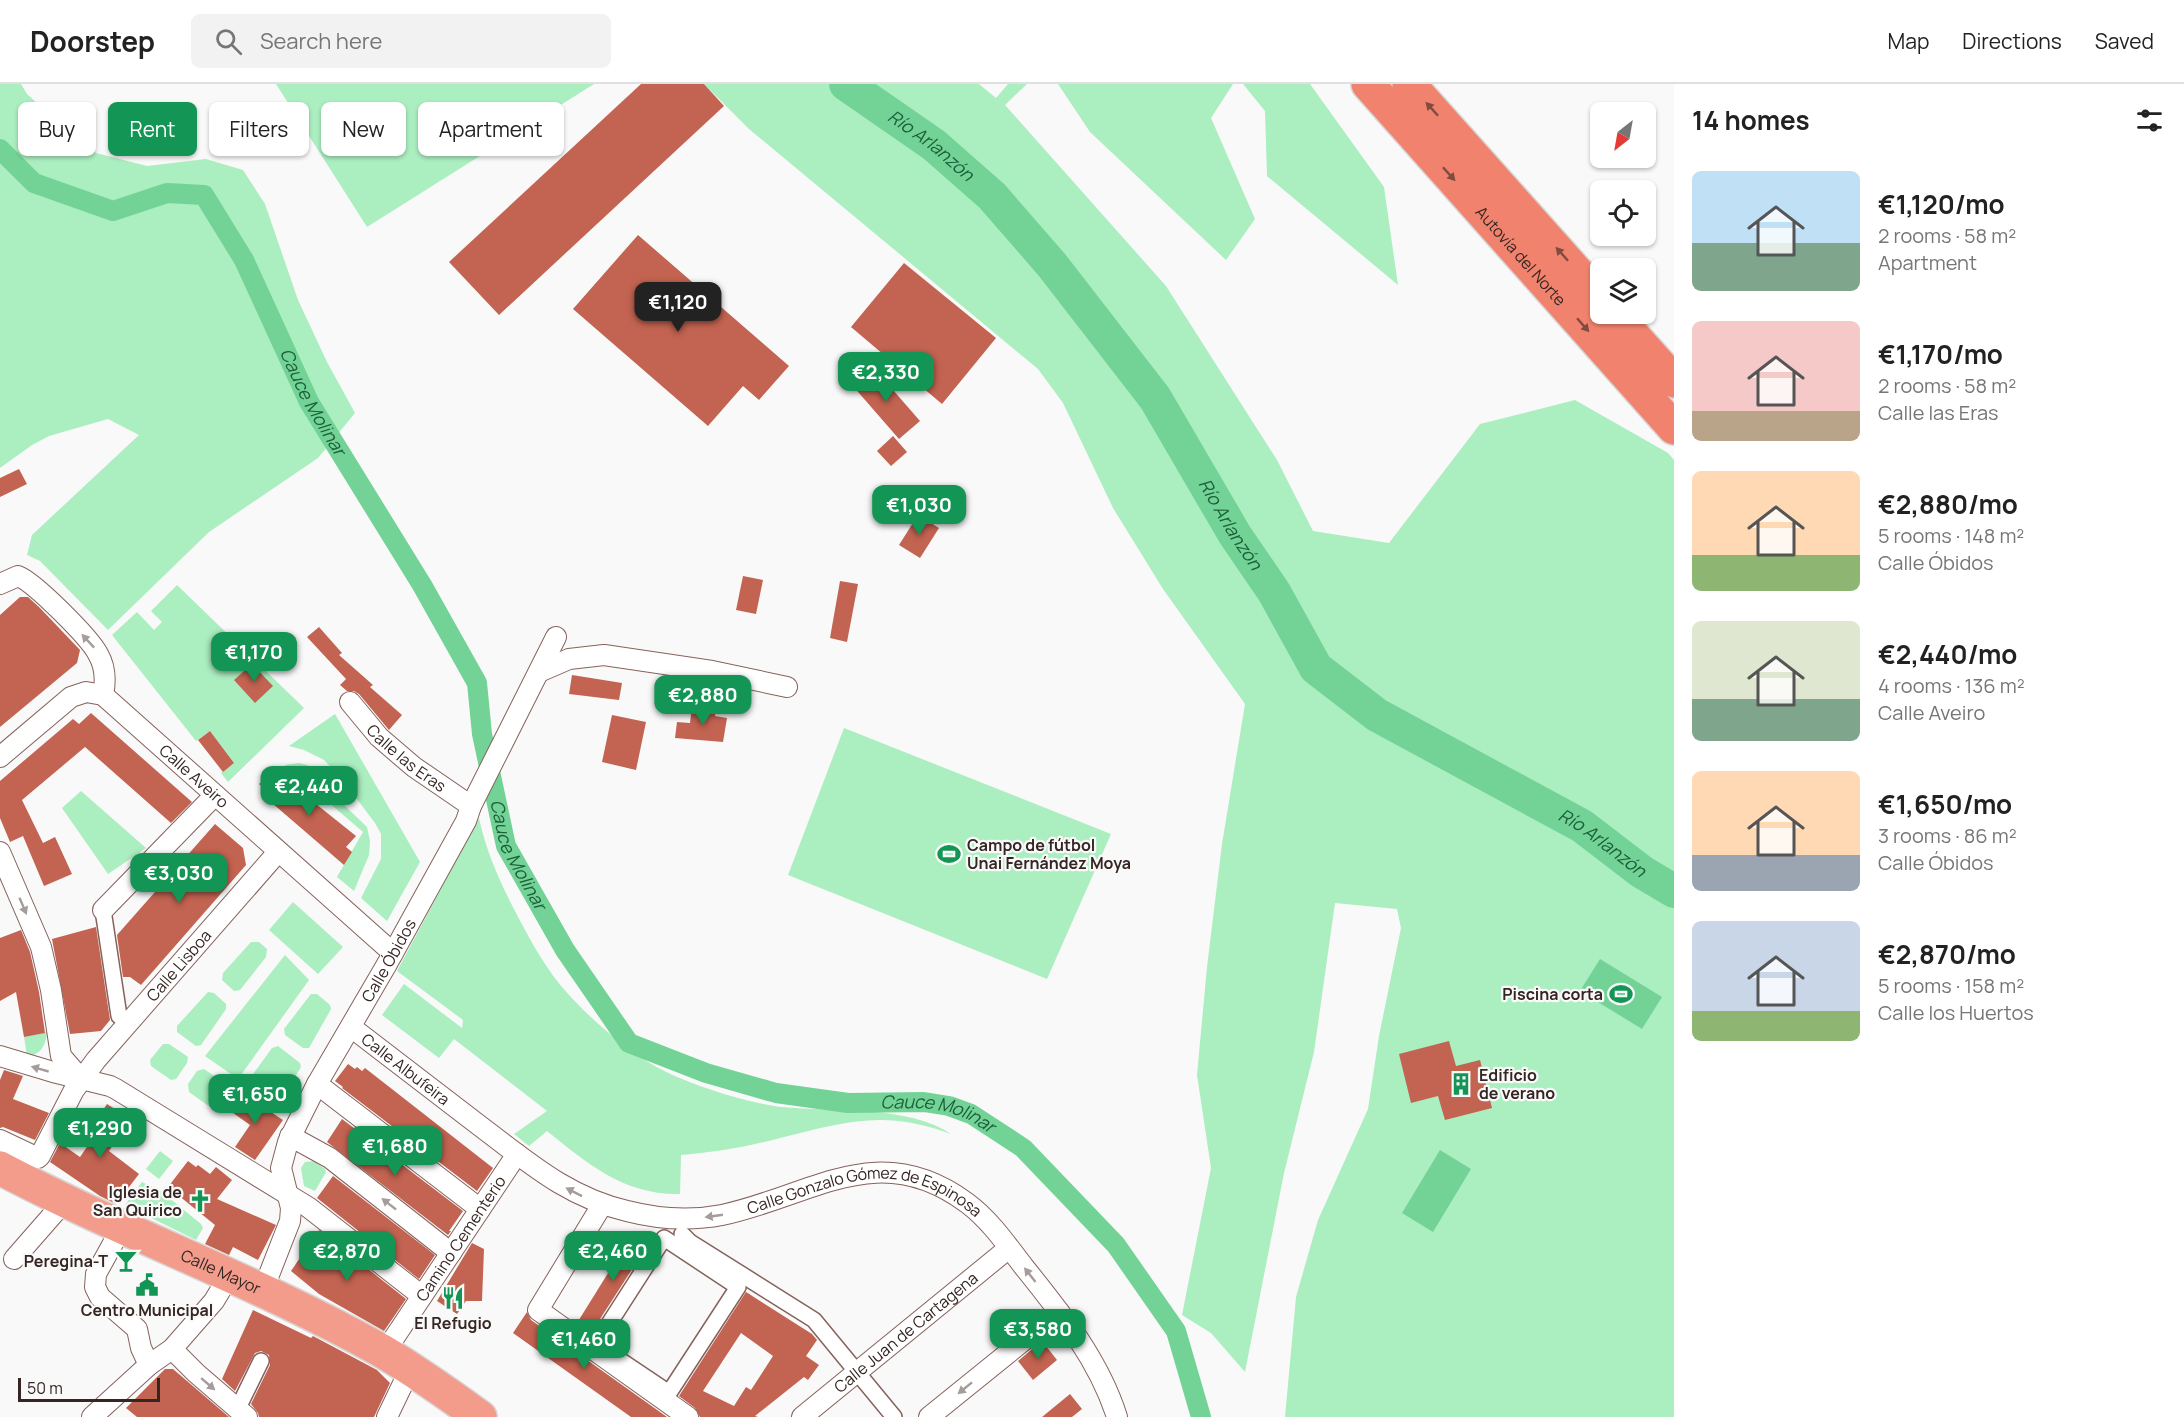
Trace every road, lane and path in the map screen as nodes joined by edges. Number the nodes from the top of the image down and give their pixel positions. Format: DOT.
graph roads {
  1 [pos="1368,84"];
  2 [pos="1409,84"];
  3 [pos="1590,287"];
  4 [pos="1623,324"];
  5 [pos="1674,381"];
  6 [pos="1674,428"];
  7 [pos="0,584"];
  8 [pos="556,637"];
  9 [pos="539,672"];
  10 [pos="787,687"];
  11 [pos="103,695"];
  12 [pos="350,702"];
  13 [pos="0,757"];
  14 [pos="215,795"];
  15 [pos="471,806"];
  16 [pos="0,852"];
  17 [pos="278,852"];
  18 [pos="103,910"];
  19 [pos="393,953"];
  20 [pos="119,1016"];
  21 [pos="351,1027"];
  22 [pos="0,1056"];
  23 [pos="81,1079"];
  24 [pos="317,1084"];
  25 [pos="290,1136"];
  26 [pos="0,1140"];
  27 [pos="517,1154"];
  28 [pos="0,1168"];
  29 [pos="288,1194"];
  30 [pos="62,1199"];
  31 [pos="602,1205"];
  32 [pos="480,1209"];
  33 [pos="122,1227"];
  34 [pos="682,1233"];
  35 [pos="1009,1248"];
  36 [pos="451,1253"];
  37 [pos="14,1259"];
  38 [pos="229,1276"];
  39 [pos="263,1290"];
  40 [pos="422,1296"];
  41 [pos="1059,1312"];
  42 [pos="596,1344"];
  43 [pos="172,1349"];
  44 [pos="261,1361"];
  45 [pos="397,1361"];
  46 [pos="149,1365"];
  47 [pos="857,1372"];
  48 [pos="244,1409"];
  49 [pos="92,1417"];
  50 [pos="387,1417"];
  51 [pos="480,1417"];
  52 [pos="688,1417"];
  53 [pos="802,1417"];
  54 [pos="894,1417"];
  55 [pos="929,1417"];
  56 [pos="1117,1417"];
  1 -- 6 [label="highway, Autovía del Norte, one-way"];
  3 -- 2 [label="highway, Autovía del Norte, one-way"];
  4 -- 5 [label="highway"];
  11 -- 7 [label="street, one-way"];
  8 -- 9 [label="street, Calle Óbidos"];
  9 -- 10 [label="street"];
  9 -- 15 [label="street, Calle Óbidos"];
  11 -- 13 [label="street"];
  11 -- 14 [label="street, Calle Aveiro"];
  12 -- 15 [label="street, Calle las Eras"];
  14 -- 17 [label="street, Calle Aveiro"];
  14 -- 18 [label="street"];
  15 -- 19 [label="street, Calle Óbidos"];
  16 -- 23 [label="street, one-way"];
  17 -- 19 [label="street, Calle Aveiro"];
  17 -- 23 [label="street, Calle Lisboa"];
  18 -- 20 [label="street"];
  19 -- 21 [label="street, Calle Óbidos"];
  21 -- 24 [label="street, Calle Óbidos"];
  21 -- 27 [label="street, Calle Albufeira"];
  23 -- 22 [label="street, one-way"];
  23 -- 26 [label="street, Calle Lisboa"];
  23 -- 29 [label="street"];
  24 -- 25 [label="street, Calle Óbidos"];
  24 -- 32 [label="street"];
  25 -- 29 [label="street, Calle Óbidos"];
  36 -- 25 [label="street, one-way"];
  31 -- 27 [label="street, Calle Gonzalo Gómez de Espinosa, one-way"];
  27 -- 32 [label="street, Camino Cementerio"];
  28 -- 30 [label="highway, Calle Mayor"];
  29 -- 39 [label="street, Calle Óbidos"];
  29 -- 40 [label="street"];
  30 -- 33 [label="highway, Calle Mayor"];
  30 -- 37 [label="street"];
  35 -- 31 [label="street, Calle Gonzalo Gómez de Espinosa, one-way"];
  31 -- 52 [label="street"];
  32 -- 36 [label="street, Camino Cementerio"];
  33 -- 38 [label="highway, Calle Mayor"];
  33 -- 46 [label="street"];
  34 -- 47 [label="street"];
  41 -- 35 [label="street, Calle Gonzalo Gómez de Espinosa, one-way"];
  35 -- 47 [label="street, Calle Juan de Cartagena"];
  36 -- 40 [label="street, Camino Cementerio"];
  38 -- 39 [label="highway, Calle Mayor"];
  38 -- 43 [label="street"];
  39 -- 45 [label="highway, Calle Mayor"];
  40 -- 45 [label="street, Camino Cementerio"];
  41 -- 55 [label="street, one-way"];
  41 -- 56 [label="street, Calle Gonzalo Gómez de Espinosa"];
  42 -- 42 [label="street"];
  43 -- 46 [label="street"];
  43 -- 48 [label="street, one-way"];
  44 -- 48 [label="street"];
  45 -- 50 [label="street, Camino Cementerio"];
  45 -- 51 [label="highway, Calle Mayor"];
  46 -- 49 [label="street"];
  47 -- 53 [label="street, Calle Juan de Cartagena"];
  47 -- 54 [label="street"];
}
